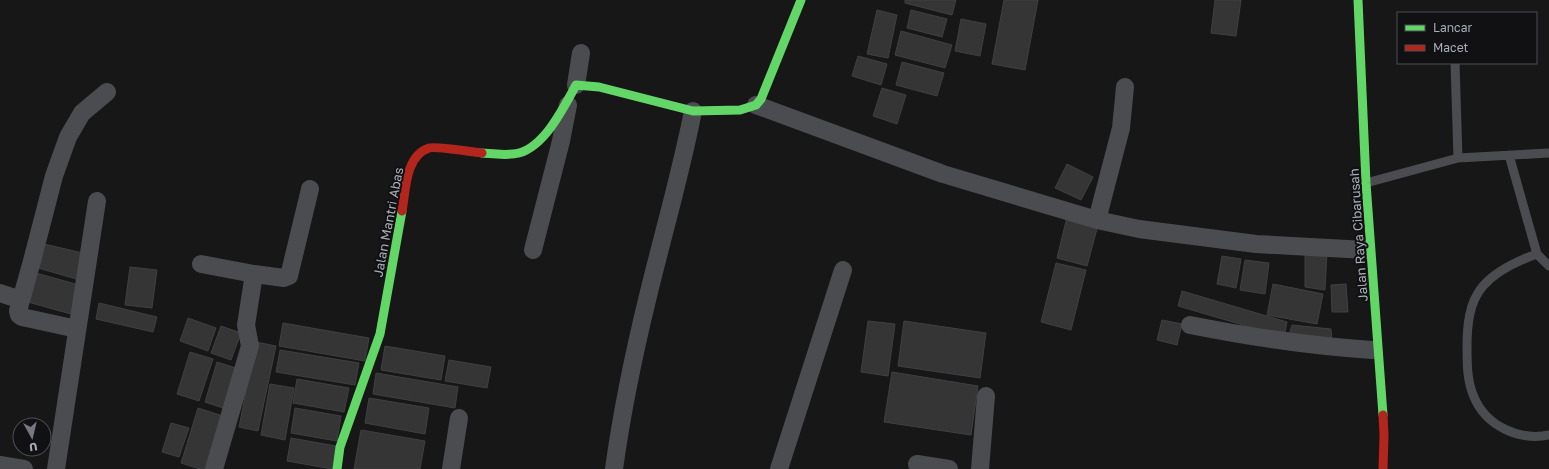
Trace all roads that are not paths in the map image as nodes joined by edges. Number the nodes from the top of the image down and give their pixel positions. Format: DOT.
graph roads {
  1 [pos="801,0"];
  2 [pos="1352,0"];
  3 [pos="1358,0"];
  4 [pos="581,53"];
  5 [pos="1455,64"];
  6 [pos="1125,87"];
  7 [pos="107,92"];
  8 [pos="573,92"];
  9 [pos="756,105"];
  10 [pos="693,111"];
  11 [pos="1549,153"];
  12 [pos="1509,155"];
  13 [pos="1458,158"];
  14 [pos="1366,183"];
  15 [pos="310,190"];
  16 [pos="97,201"];
  17 [pos="1097,220"];
  18 [pos="532,250"];
  19 [pos="1366,250"];
  20 [pos="1537,254"];
  21 [pos="202,264"];
  22 [pos="1549,266"];
  23 [pos="843,270"];
  24 [pos="254,274"];
  25 [pos="0,293"];
  26 [pos="21,300"];
  27 [pos="1190,325"];
  28 [pos="77,329"];
  29 [pos="1372,350"];
  30 [pos="986,396"];
  31 [pos="459,418"];
  32 [pos="1549,435"];
  33 [pos="917,464"];
  34 [pos="0,465"];
  35 [pos="24,469"];
  36 [pos="56,469"];
  37 [pos="214,469"];
  38 [pos="337,469"];
  39 [pos="451,469"];
  40 [pos="614,469"];
  41 [pos="779,469"];
  42 [pos="949,469"];
  43 [pos="980,469"];
  44 [pos="1377,469"];
  45 [pos="1383,469"];
  1 -- 9 [label="main road"];
  2 -- 19 [label="main road, Jalan Raya Cibarusah"];
  3 -- 14 [label="main road, Jalan Raya Cibarusah"];
  4 -- 8 [label="street"];
  5 -- 13 [label="lane"];
  6 -- 17 [label="street"];
  7 -- 26 [label="street"];
  8 -- 10 [label="main road"];
  8 -- 18 [label="street"];
  8 -- 38 [label="main road, Jalan Mantri Abas"];
  9 -- 10 [label="main road"];
  9 -- 17 [label="street"];
  10 -- 40 [label="street"];
  11 -- 12 [label="lane"];
  12 -- 13 [label="lane"];
  12 -- 20 [label="lane"];
  13 -- 14 [label="lane"];
  14 -- 45 [label="main road, Jalan Raya Cibarusah"];
  15 -- 24 [label="street"];
  16 -- 28 [label="street"];
  17 -- 19 [label="street"];
  19 -- 29 [label="main road, Jalan Raya Cibarusah"];
  20 -- 22 [label="lane"];
  20 -- 32 [label="lane"];
  21 -- 24 [label="street"];
  23 -- 41 [label="street"];
  24 -- 37 [label="street"];
  25 -- 26 [label="street"];
  26 -- 28 [label="street"];
  27 -- 29 [label="street"];
  28 -- 36 [label="street"];
  29 -- 44 [label="main road, Jalan Raya Cibarusah"];
  30 -- 43 [label="street"];
  31 -- 39 [label="street"];
  33 -- 42 [label="street"];
  34 -- 35 [label="street"];
}
